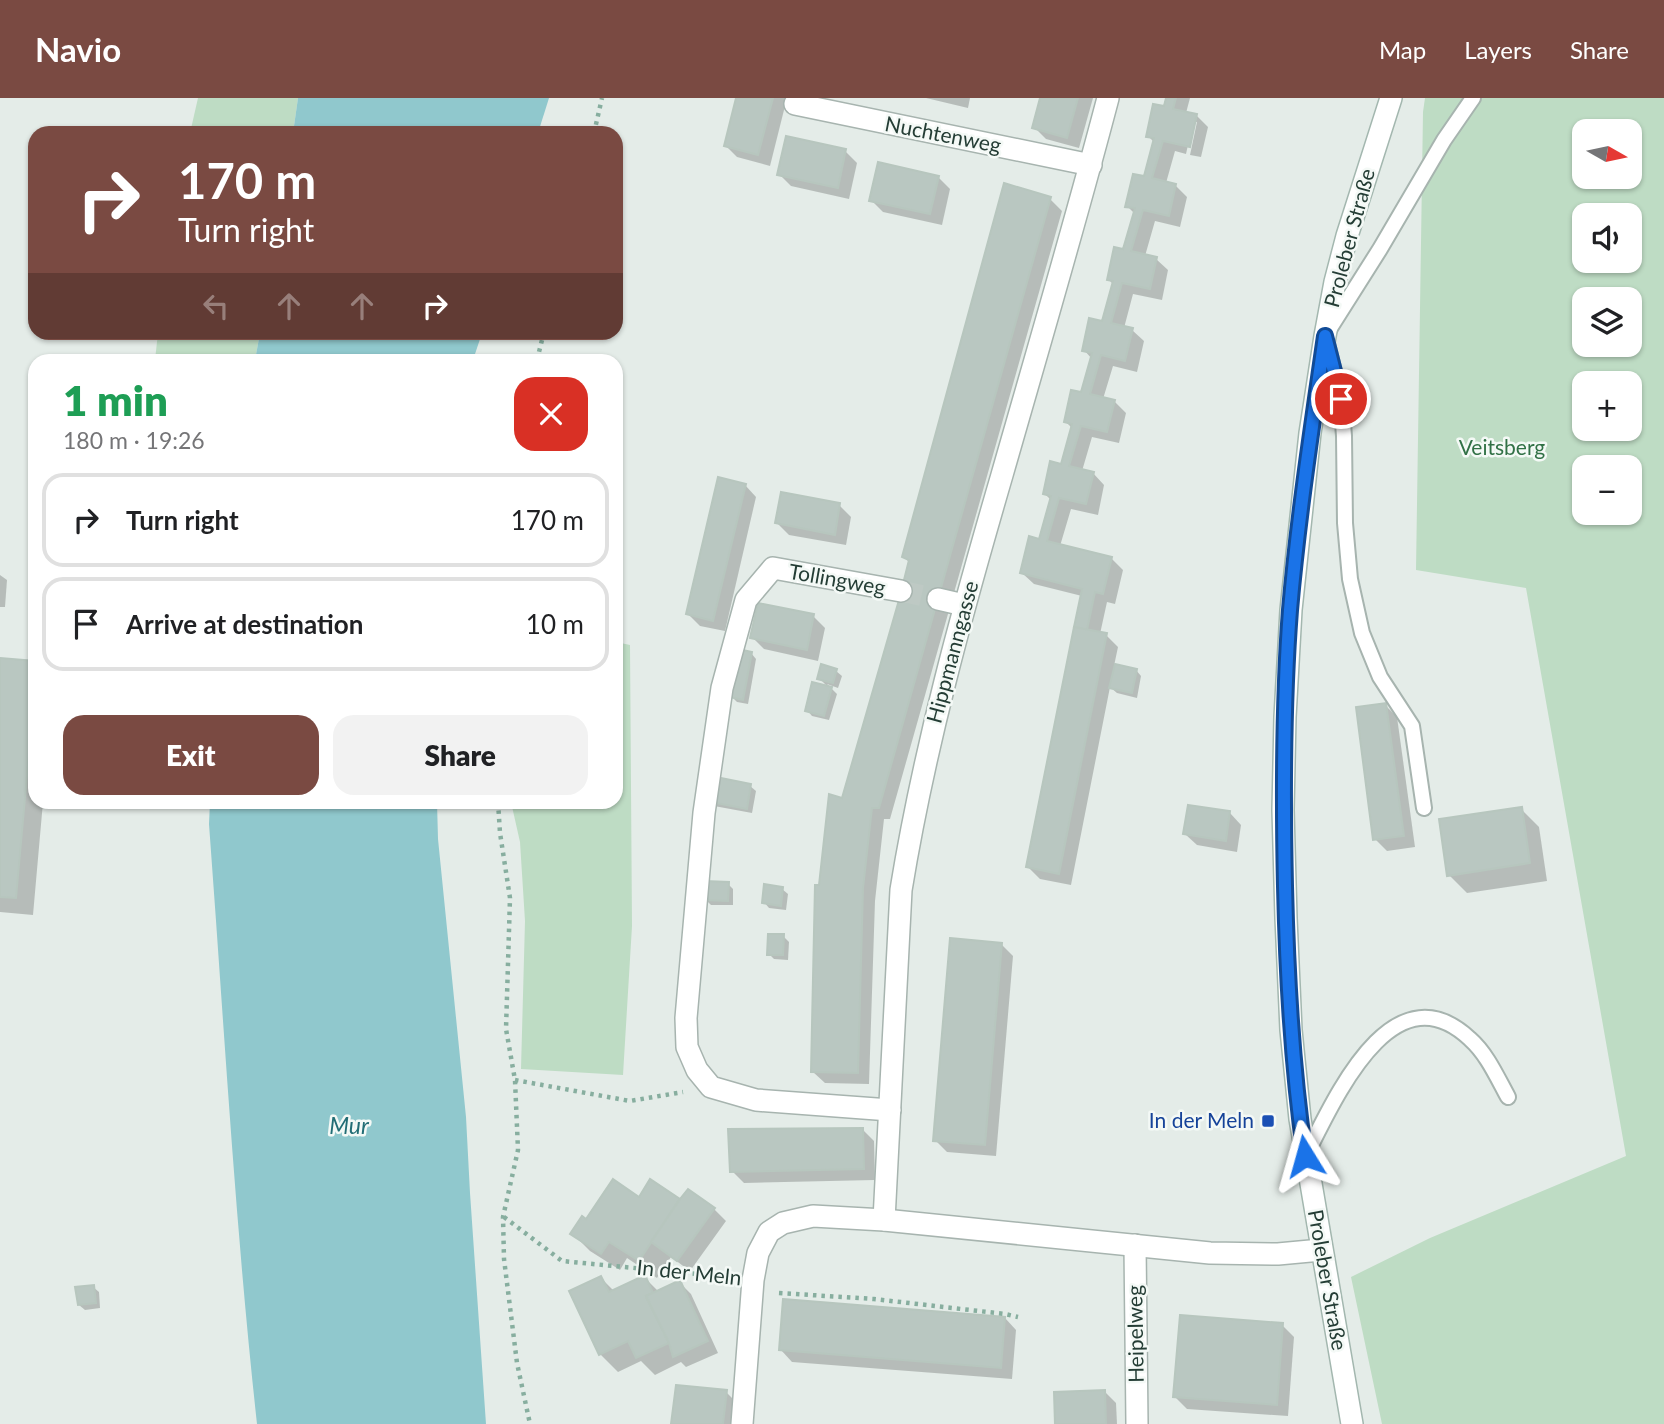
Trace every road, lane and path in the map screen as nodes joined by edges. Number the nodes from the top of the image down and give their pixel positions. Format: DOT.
graph roads {
  1 [pos="602,98"];
  2 [pos="1108,98"];
  3 [pos="1391,98"];
  4 [pos="1473,98"];
  5 [pos="795,104"];
  6 [pos="596,126"];
  7 [pos="1091,164"];
  8 [pos="1325,336"];
  9 [pos="901,591"];
  10 [pos="938,599"];
  11 [pos="964,605"];
  12 [pos="1424,808"];
  13 [pos="498,809"];
  14 [pos="515,1080"];
  15 [pos="711,1087"];
  16 [pos="1508,1097"];
  17 [pos="890,1110"];
  18 [pos="1305,1156"];
  19 [pos="503,1217"];
  20 [pos="884,1220"];
  21 [pos="1135,1245"];
  22 [pos="1321,1250"];
  23 [pos="762,1286"];
  24 [pos="1018,1317"];
  25 [pos="530,1424"];
  26 [pos="743,1424"];
  27 [pos="1137,1424"];
  28 [pos="1352,1424"];
  1 -- 6 [label="path"];
  2 -- 7 [label="street, Hippmanngasse"];
  3 -- 8 [label="street, Proleber Straße"];
  4 -- 8 [label="lane"];
  5 -- 7 [label="street, Nuchtenweg"];
  7 -- 11 [label="street, Hippmanngasse"];
  8 -- 12 [label="lane"];
  8 -- 18 [label="street, Proleber Straße"];
  9 -- 15 [label="street, Tollingweg"];
  10 -- 11 [label="street"];
  11 -- 17 [label="street, Hippmanngasse"];
  13 -- 14 [label="path"];
  14 -- 15 [label="path"];
  14 -- 19 [label="path"];
  15 -- 17 [label="street"];
  16 -- 18 [label="lane"];
  17 -- 20 [label="street, Hippmanngasse"];
  18 -- 22 [label="street, Proleber Straße"];
  19 -- 23 [label="path, In der Meln"];
  19 -- 25 [label="path"];
  20 -- 21 [label="street, In der Meln"];
  20 -- 23 [label="street, In der Meln"];
  21 -- 22 [label="street, In der Meln"];
  21 -- 27 [label="street, Heipelweg"];
  22 -- 28 [label="street, Proleber Straße"];
  23 -- 24 [label="path"];
  23 -- 26 [label="street"];
}
